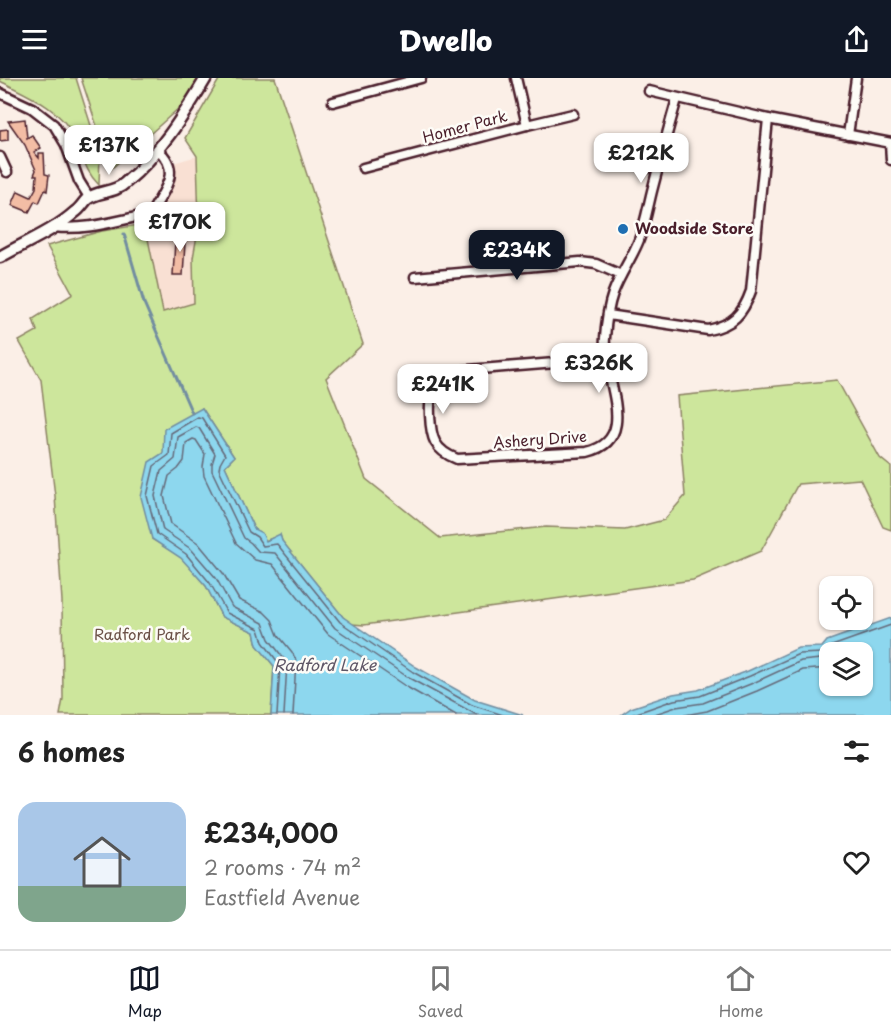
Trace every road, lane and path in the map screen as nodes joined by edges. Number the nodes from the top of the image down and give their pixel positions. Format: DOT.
graph roads {
  1 [pos="206,78"];
  2 [pos="421,78"];
  3 [pos="516,78"];
  4 [pos="856,78"];
  5 [pos="649,91"];
  6 [pos="0,93"];
  7 [pos="677,99"];
  8 [pos="333,102"];
  9 [pos="573,114"];
  10 [pos="768,119"];
  11 [pos="527,125"];
  12 [pos="848,135"];
  13 [pos="890,143"];
  14 [pos="157,149"];
  15 [pos="0,157"];
  16 [pos="891,160"];
  17 [pos="363,168"];
  18 [pos="7,172"];
  19 [pos="89,197"];
  20 [pos="54,227"];
  21 [pos="0,257"];
  22 [pos="621,275"];
  23 [pos="415,277"];
  24 [pos="608,315"];
  25 [pos="605,359"];
  1 -- 14 [label="street"];
  2 -- 8 [label="street"];
  3 -- 11 [label="street, Homer Park"];
  4 -- 12 [label="street"];
  5 -- 7 [label="street"];
  6 -- 19 [label="street"];
  7 -- 10 [label="street"];
  7 -- 22 [label="street"];
  9 -- 11 [label="street"];
  10 -- 12 [label="street"];
  10 -- 24 [label="street"];
  11 -- 17 [label="street, Homer Park"];
  12 -- 13 [label="street"];
  13 -- 16 [label="street"];
  14 -- 19 [label="street"];
  14 -- 20 [label="street"];
  15 -- 18 [label="street"];
  19 -- 20 [label="street"];
  20 -- 21 [label="street"];
  22 -- 23 [label="street"];
  22 -- 24 [label="street"];
  24 -- 25 [label="street"];
  25 -- 25 [label="street, Ashery Drive"];
}
